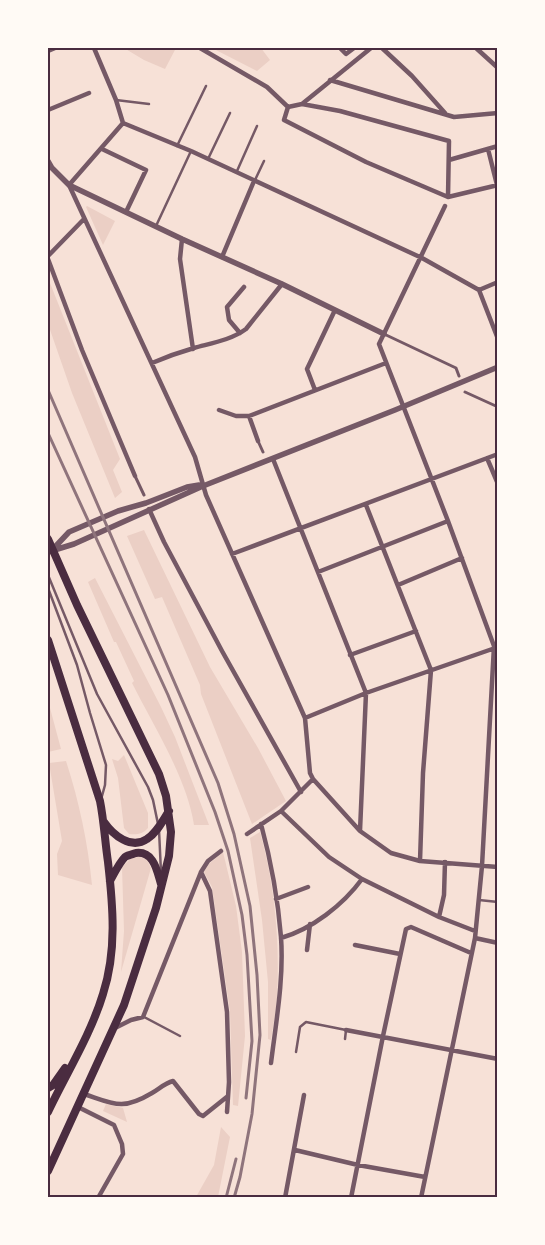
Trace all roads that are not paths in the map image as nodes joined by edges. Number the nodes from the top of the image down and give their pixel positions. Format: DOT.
graph roads {
  1 [pos="55,48"];
  2 [pos="94,48"];
  3 [pos="200,48"];
  4 [pos="340,48"];
  5 [pos="354,48"];
  6 [pos="371,48"];
  7 [pos="382,48"];
  8 [pos="476,48"];
  9 [pos="48,51"];
  10 [pos="498,68"];
  11 [pos="330,80"];
  12 [pos="206,86"];
  13 [pos="89,93"];
  14 [pos="116,100"];
  15 [pos="149,104"];
  16 [pos="302,104"];
  17 [pos="288,107"];
  18 [pos="48,110"];
  19 [pos="230,113"];
  20 [pos="498,113"];
  21 [pos="446,114"];
  22 [pos="123,123"];
  23 [pos="257,126"];
  24 [pos="177,146"];
  25 [pos="498,146"];
  26 [pos="102,149"];
  27 [pos="488,149"];
  28 [pos="191,150"];
  29 [pos="208,159"];
  30 [pos="48,160"];
  31 [pos="449,160"];
  32 [pos="264,161"];
  33 [pos="237,173"];
  34 [pos="254,181"];
  35 [pos="70,185"];
  36 [pos="497,185"];
  37 [pos="448,197"];
  38 [pos="445,206"];
  39 [pos="126,212"];
  40 [pos="84,219"];
  41 [pos="156,226"];
  42 [pos="182,239"];
  43 [pos="222,257"];
  44 [pos="48,258"];
  45 [pos="422,258"];
  46 [pos="498,282"];
  47 [pos="282,284"];
  48 [pos="244,287"];
  49 [pos="479,290"];
  50 [pos="334,310"];
  51 [pos="240,333"];
  52 [pos="384,334"];
  53 [pos="498,339"];
  54 [pos="193,349"];
  55 [pos="152,363"];
  56 [pos="386,363"];
  57 [pos="498,368"];
  58 [pos="459,376"];
  59 [pos="315,390"];
  60 [pos="465,392"];
  61 [pos="402,407"];
  62 [pos="498,407"];
  63 [pos="219,410"];
  64 [pos="249,416"];
  65 [pos="258,441"];
  66 [pos="263,452"];
  67 [pos="498,454"];
  68 [pos="273,458"];
  69 [pos="487,458"];
  70 [pos="135,476"];
  71 [pos="432,479"];
  72 [pos="498,484"];
  73 [pos="203,486"];
  74 [pos="144,495"];
  75 [pos="366,505"];
  76 [pos="149,509"];
  77 [pos="448,521"];
  78 [pos="300,529"];
  79 [pos="48,539"];
  80 [pos="383,546"];
  81 [pos="50,551"];
  82 [pos="232,554"];
  83 [pos="462,558"];
  84 [pos="318,572"];
  85 [pos="48,575"];
  86 [pos="398,585"];
  87 [pos="48,588"];
  88 [pos="416,631"];
  89 [pos="48,640"];
  90 [pos="496,646"];
  91 [pos="350,655"];
  92 [pos="431,670"];
  93 [pos="366,694"];
  94 [pos="305,718"];
  95 [pos="313,779"];
  96 [pos="301,792"];
  97 [pos="100,801"];
  98 [pos="169,811"];
  99 [pos="281,811"];
  100 [pos="104,822"];
  101 [pos="260,824"];
  102 [pos="158,827"];
  103 [pos="360,831"];
  104 [pos="246,834"];
  105 [pos="221,851"];
  106 [pos="420,861"];
  107 [pos="445,862"];
  108 [pos="482,866"];
  109 [pos="498,867"];
  110 [pos="201,872"];
  111 [pos="362,879"];
  112 [pos="110,881"];
  113 [pos="162,886"];
  114 [pos="308,888"];
  115 [pos="276,899"];
  116 [pos="479,900"];
  117 [pos="498,902"];
  118 [pos="439,917"];
  119 [pos="310,924"];
  120 [pos="475,931"];
  121 [pos="281,938"];
  122 [pos="475,938"];
  123 [pos="498,943"];
  124 [pos="355,945"];
  125 [pos="307,950"];
  126 [pos="472,953"];
  127 [pos="400,954"];
  128 [pos="143,1016"];
  129 [pos="114,1028"];
  130 [pos="346,1030"];
  131 [pos="180,1036"];
  132 [pos="383,1036"];
  133 [pos="345,1039"];
  134 [pos="79,1048"];
  135 [pos="452,1050"];
  136 [pos="296,1052"];
  137 [pos="498,1059"];
  138 [pos="270,1063"];
  139 [pos="48,1088"];
  140 [pos="84,1094"];
  141 [pos="304,1095"];
  142 [pos="228,1096"];
  143 [pos="78,1107"];
  144 [pos="48,1112"];
  145 [pos="227,1112"];
  146 [pos="60,1143"];
  147 [pos="295,1150"];
  148 [pos="48,1164"];
  149 [pos="358,1165"];
  150 [pos="48,1171"];
  151 [pos="425,1177"];
  152 [pos="98,1198"];
  153 [pos="285,1198"];
  154 [pos="351,1198"];
  155 [pos="421,1198"];
  1 -- 9 [label="street"];
  2 -- 14 [label="street"];
  3 -- 17 [label="street"];
  4 -- 5 [label="street"];
  6 -- 11 [label="street"];
  7 -- 21 [label="street"];
  8 -- 10 [label="street"];
  11 -- 16 [label="street"];
  11 -- 21 [label="street"];
  12 -- 24 [label="lane"];
  13 -- 18 [label="street"];
  14 -- 15 [label="lane"];
  14 -- 22 [label="street"];
  16 -- 17 [label="street"];
  16 -- 31 [label="street"];
  17 -- 37 [label="street"];
  19 -- 29 [label="lane"];
  20 -- 21 [label="street"];
  22 -- 24 [label="street"];
  22 -- 26 [label="street"];
  23 -- 33 [label="lane"];
  24 -- 28 [label="street"];
  25 -- 27 [label="street"];
  26 -- 35 [label="street"];
  26 -- 39 [label="street"];
  27 -- 31 [label="street"];
  27 -- 36 [label="street"];
  28 -- 29 [label="street"];
  28 -- 41 [label="lane"];
  29 -- 33 [label="street"];
  30 -- 35 [label="street"];
  31 -- 37 [label="street"];
  32 -- 34 [label="lane"];
  33 -- 34 [label="street"];
  34 -- 43 [label="street"];
  34 -- 45 [label="street"];
  35 -- 39 [label="street"];
  35 -- 40 [label="street"];
  36 -- 37 [label="street"];
  38 -- 45 [label="street"];
  39 -- 41 [label="street"];
  40 -- 44 [label="street"];
  40 -- 55 [label="street"];
  41 -- 42 [label="street"];
  42 -- 43 [label="street"];
  42 -- 54 [label="street"];
  43 -- 47 [label="street"];
  44 -- 70 [label="street"];
  45 -- 49 [label="street"];
  45 -- 52 [label="street"];
  46 -- 49 [label="street"];
  47 -- 50 [label="street"];
  47 -- 51 [label="street"];
  48 -- 51 [label="street"];
  49 -- 53 [label="street"];
  50 -- 52 [label="street"];
  50 -- 59 [label="street"];
  51 -- 54 [label="street"];
  52 -- 56 [label="street"];
  52 -- 58 [label="street"];
  54 -- 55 [label="street"];
  55 -- 73 [label="street"];
  56 -- 59 [label="street"];
  56 -- 61 [label="street"];
  57 -- 61 [label="street"];
  59 -- 64 [label="street"];
  60 -- 62 [label="street"];
  61 -- 68 [label="street"];
  61 -- 71 [label="street"];
  63 -- 64 [label="street"];
  64 -- 65 [label="street"];
  65 -- 66 [label="street"];
  67 -- 69 [label="street"];
  68 -- 73 [label="street"];
  68 -- 78 [label="street"];
  69 -- 71 [label="street"];
  69 -- 72 [label="street"];
  70 -- 74 [label="street"];
  71 -- 75 [label="street"];
  71 -- 77 [label="street"];
  73 -- 76 [label="street"];
  73 -- 81 [label="street"];
  73 -- 82 [label="street"];
  75 -- 78 [label="street"];
  75 -- 80 [label="street"];
  76 -- 81 [label="street"];
  76 -- 96 [label="street"];
  77 -- 80 [label="street"];
  77 -- 83 [label="street"];
  78 -- 82 [label="street"];
  78 -- 84 [label="street"];
  79 -- 81 [label="main road"];
  80 -- 84 [label="street"];
  80 -- 86 [label="street"];
  81 -- 98 [label="main road"];
  82 -- 94 [label="street"];
  83 -- 86 [label="street"];
  83 -- 90 [label="street"];
  84 -- 91 [label="street"];
  85 -- 102 [label="lane"];
  86 -- 88 [label="street"];
  87 -- 97 [label="lane"];
  88 -- 91 [label="street"];
  88 -- 92 [label="street"];
  89 -- 97 [label="main road"];
  90 -- 92 [label="street"];
  90 -- 108 [label="street"];
  91 -- 93 [label="street"];
  92 -- 93 [label="street"];
  92 -- 106 [label="street"];
  93 -- 94 [label="street"];
  93 -- 103 [label="street"];
  94 -- 95 [label="street"];
  95 -- 96 [label="street"];
  95 -- 103 [label="street"];
  96 -- 99 [label="street"];
  97 -- 100 [label="main road"];
  98 -- 102 [label="main road"];
  98 -- 113 [label="main road"];
  99 -- 101 [label="street"];
  99 -- 111 [label="street"];
  100 -- 102 [label="main road"];
  100 -- 112 [label="main road"];
  101 -- 104 [label="street"];
  101 -- 115 [label="street"];
  102 -- 113 [label="lane"];
  103 -- 106 [label="street"];
  105 -- 110 [label="street"];
  106 -- 107 [label="street"];
  107 -- 108 [label="street"];
  107 -- 118 [label="street"];
  108 -- 109 [label="street"];
  108 -- 116 [label="street"];
  110 -- 128 [label="street"];
  110 -- 142 [label="street"];
  111 -- 118 [label="street"];
  111 -- 119 [label="street"];
  112 -- 113 [label="main road"];
  112 -- 134 [label="main road"];
  113 -- 129 [label="main road"];
  114 -- 115 [label="street"];
  115 -- 121 [label="street"];
  116 -- 117 [label="lane"];
  116 -- 120 [label="street"];
  118 -- 120 [label="street"];
  119 -- 121 [label="street"];
  119 -- 125 [label="street"];
  120 -- 122 [label="street"];
  121 -- 138 [label="street"];
  122 -- 123 [label="street"];
  122 -- 126 [label="street"];
  124 -- 127 [label="street"];
  126 -- 127 [label="street"];
  126 -- 135 [label="street"];
  127 -- 132 [label="street"];
  128 -- 129 [label="street"];
  128 -- 131 [label="lane"];
  129 -- 140 [label="main road"];
  130 -- 132 [label="street"];
  130 -- 133 [label="lane"];
  130 -- 136 [label="lane"];
  132 -- 135 [label="street"];
  132 -- 149 [label="street"];
  134 -- 139 [label="main road"];
  134 -- 144 [label="main road"];
  135 -- 137 [label="street"];
  135 -- 151 [label="street"];
  140 -- 142 [label="street"];
  140 -- 143 [label="main road"];
  141 -- 147 [label="street"];
  142 -- 145 [label="street"];
  143 -- 146 [label="main road"];
  143 -- 152 [label="street"];
  146 -- 148 [label="lane"];
  146 -- 150 [label="main road"];
  147 -- 149 [label="street"];
  147 -- 153 [label="street"];
  149 -- 151 [label="street"];
  149 -- 154 [label="street"];
  151 -- 155 [label="street"];
}
